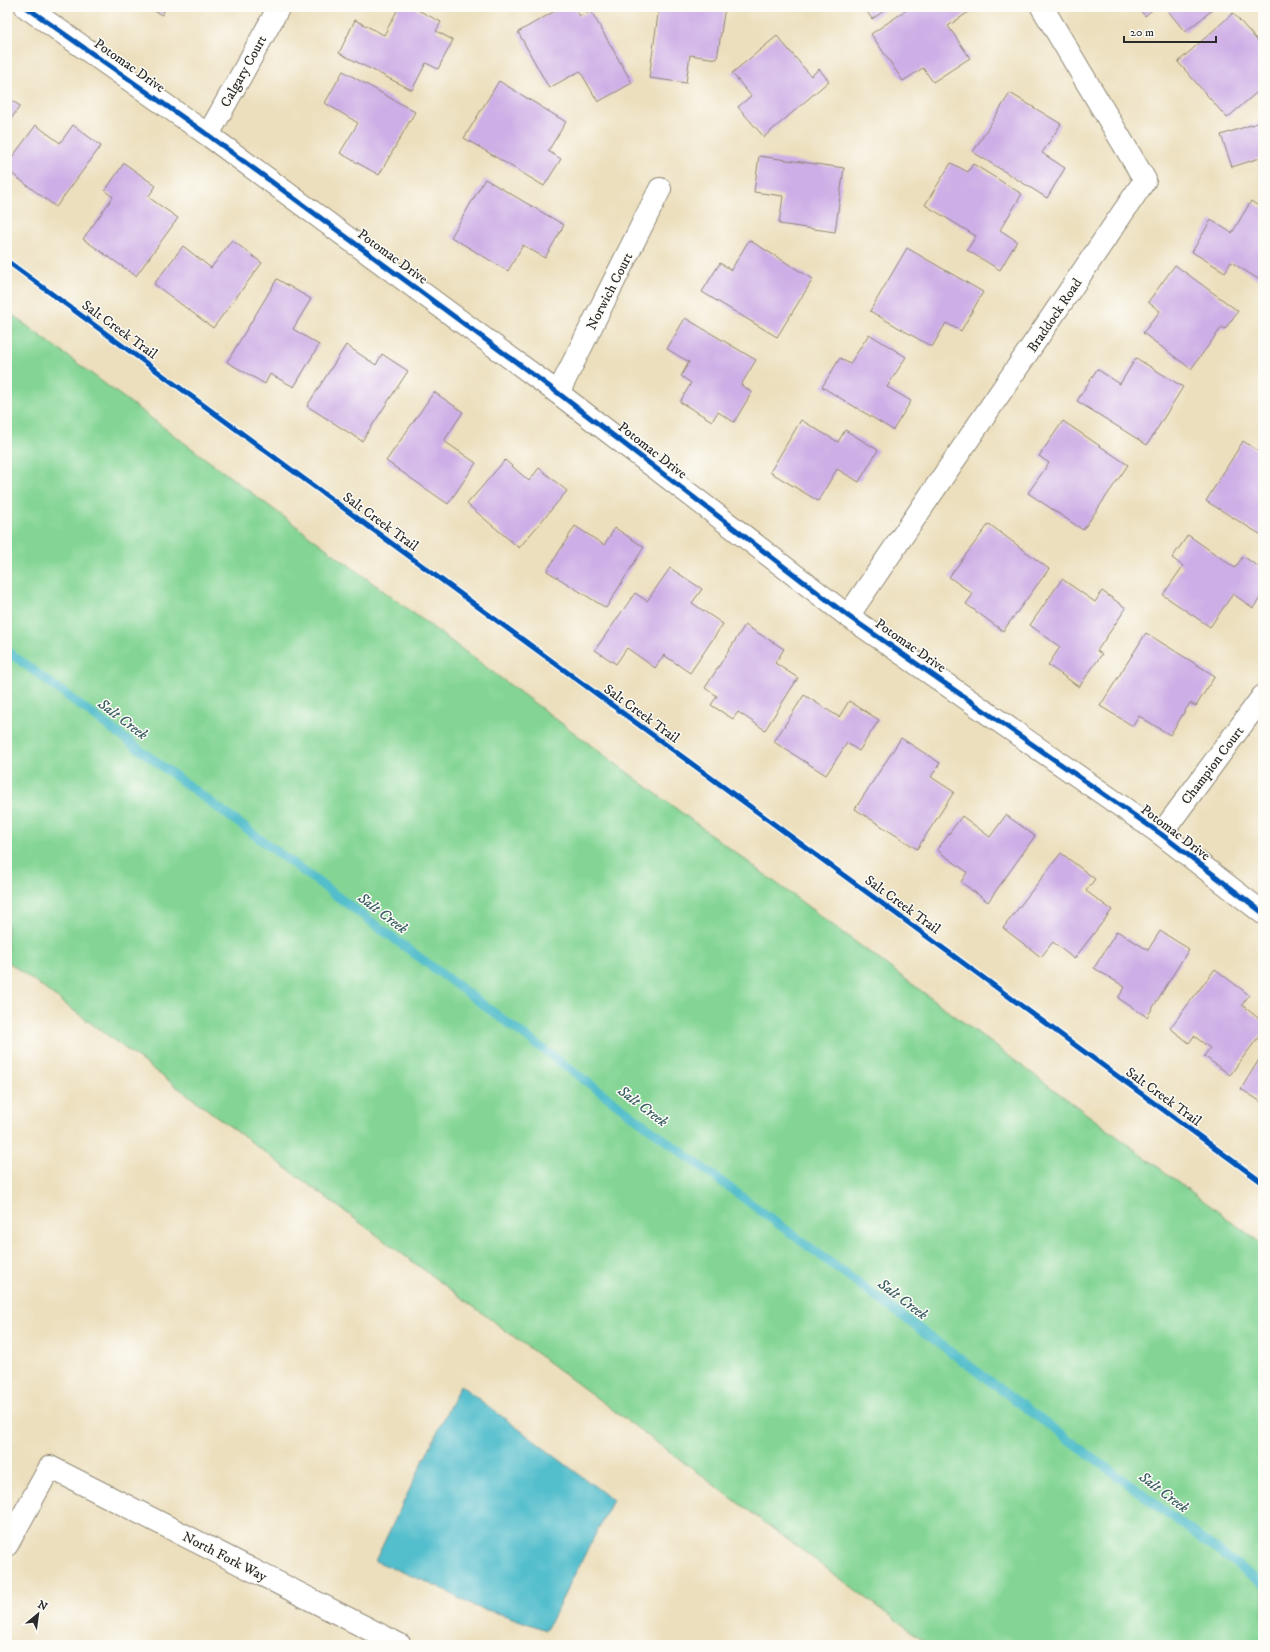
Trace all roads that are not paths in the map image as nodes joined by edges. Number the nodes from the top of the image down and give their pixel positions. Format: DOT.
graph roads {
  1 [pos="26,7"];
  2 [pos="279,7"];
  3 [pos="1042,7"];
  4 [pos="208,135"];
  5 [pos="660,189"];
  6 [pos="558,393"];
  7 [pos="848,616"];
  8 [pos="1263,696"];
  9 [pos="1161,834"];
  10 [pos="1263,913"];
  11 [pos="7,1545"];
  12 [pos="400,1645"];
  1 -- 4 [label="street, Potomac Drive"];
  2 -- 4 [label="street, Calgary Court"];
  3 -- 7 [label="street, Braddock Road"];
  4 -- 6 [label="street, Potomac Drive"];
  5 -- 6 [label="street, Norwich Court"];
  6 -- 7 [label="street, Potomac Drive"];
  7 -- 9 [label="street, Potomac Drive"];
  8 -- 9 [label="street, Champion Court"];
  9 -- 10 [label="street, Potomac Drive"];
  11 -- 12 [label="street, North Fork Way"];
}
